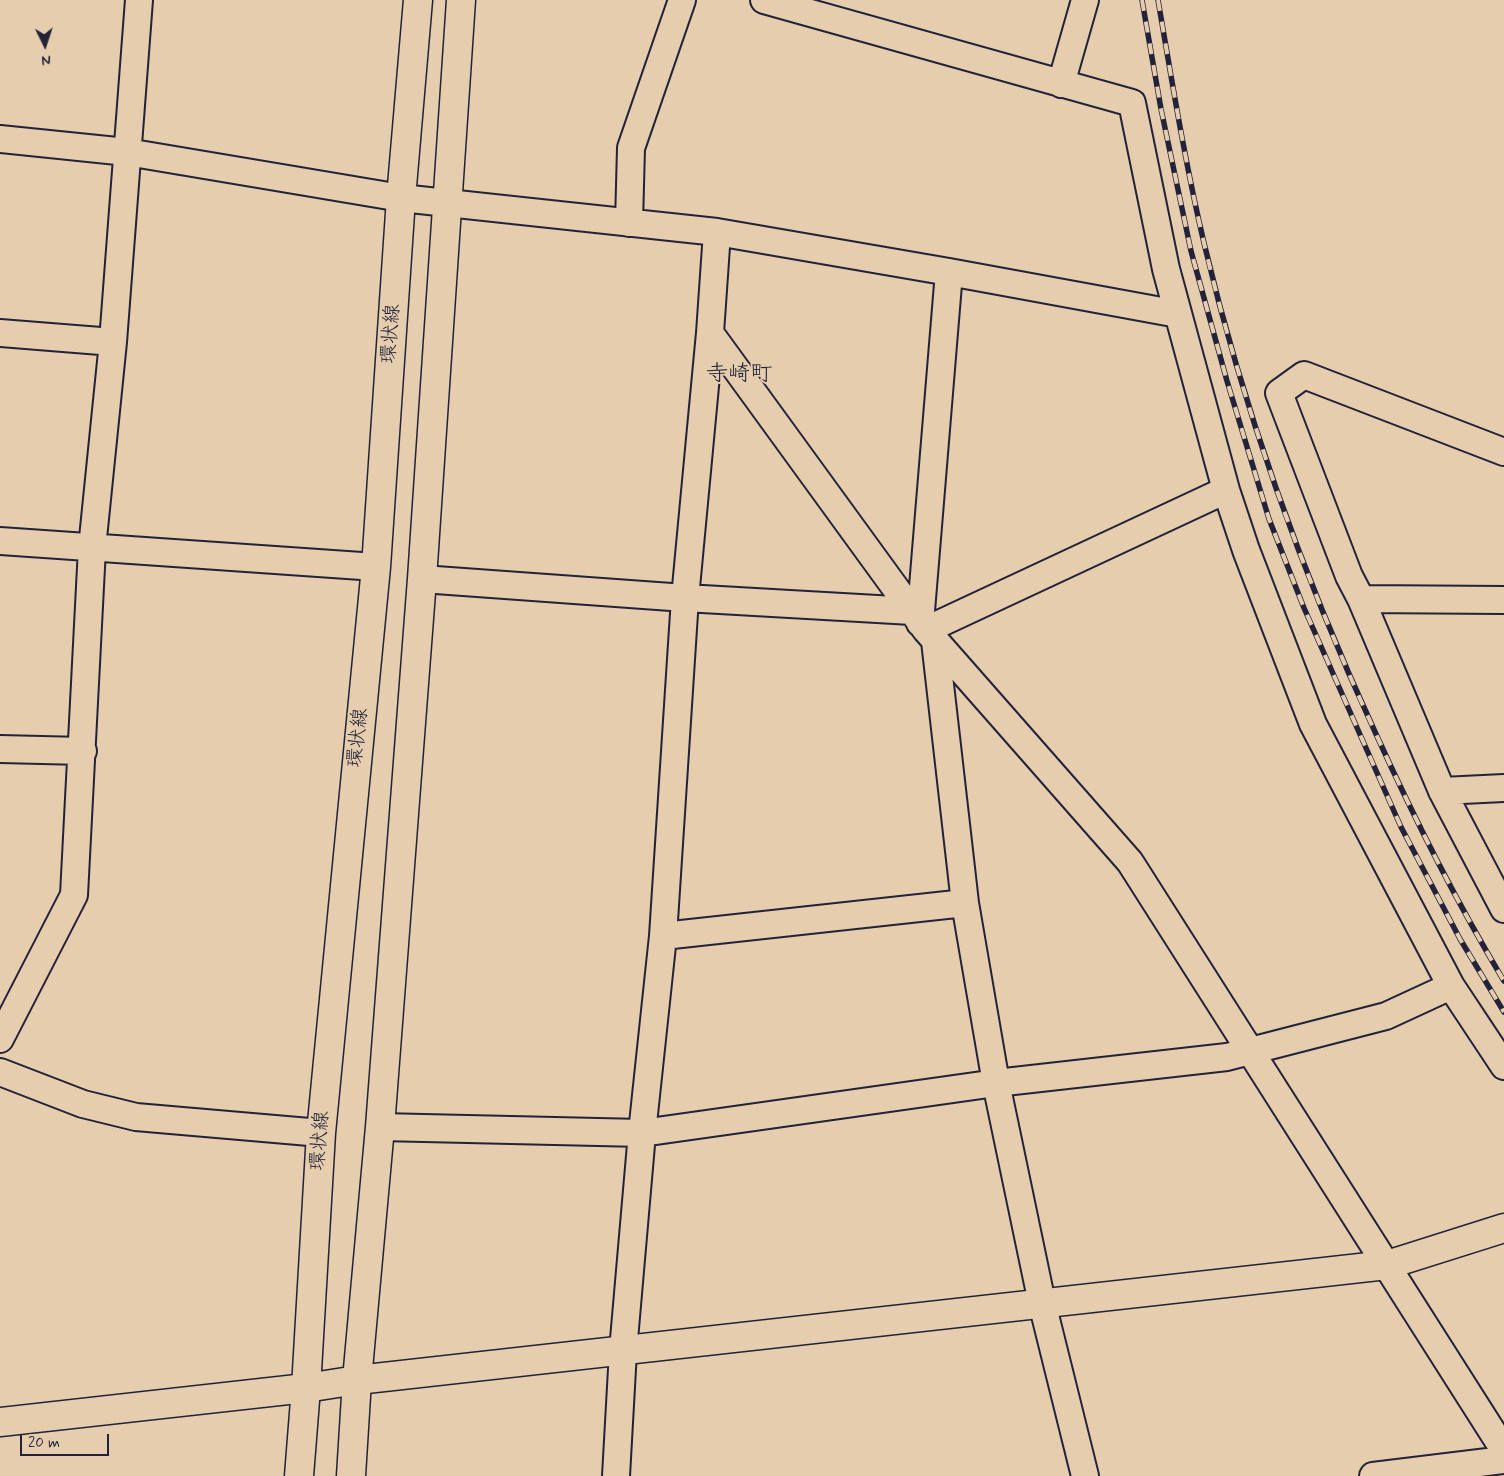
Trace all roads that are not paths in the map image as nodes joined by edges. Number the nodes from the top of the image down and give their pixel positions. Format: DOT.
graph roads {
  1 [pos="139,0"];
  2 [pos="418,0"];
  3 [pos="461,0"];
  4 [pos="682,0"];
  5 [pos="764,0"];
  6 [pos="1085,0"];
  7 [pos="1060,84"];
  8 [pos="0,139"];
  9 [pos="127,152"];
  10 [pos="401,198"];
  11 [pos="446,204"];
  12 [pos="629,223"];
  13 [pos="717,232"];
  14 [pos="949,272"];
  15 [pos="1178,314"];
  16 [pos="0,333"];
  17 [pos="710,333"];
  18 [pos="113,342"];
  19 [pos="1504,452"];
  20 [pos="1226,490"];
  21 [pos="0,541"];
  22 [pos="92,548"];
  23 [pos="376,567"];
  24 [pos="422,579"];
  25 [pos="685,598"];
  26 [pos="1361,599"];
  27 [pos="1504,600"];
  28 [pos="923,626"];
  29 [pos="0,748"];
  30 [pos="83,751"];
  31 [pos="1504,788"];
  32 [pos="1442,791"];
  33 [pos="1498,887"];
  34 [pos="965,903"];
  35 [pos="1504,909"];
  36 [pos="663,936"];
  37 [pos="1451,986"];
  38 [pos="0,1039"];
  39 [pos="1251,1050"];
  40 [pos="1504,1066"];
  41 [pos="0,1072"];
  42 [pos="996,1082"];
  43 [pos="380,1127"];
  44 [pos="321,1133"];
  45 [pos="642,1133"];
  46 [pos="1504,1228"];
  47 [pos="1387,1265"];
  48 [pos="1042,1303"];
  49 [pos="623,1351"];
  50 [pos="357,1380"];
  51 [pos="306,1388"];
  52 [pos="0,1422"];
  53 [pos="1504,1450"];
  54 [pos="1504,1460"];
  55 [pos="299,1476"];
  56 [pos="351,1476"];
  57 [pos="616,1476"];
  58 [pos="1085,1476"];
  59 [pos="1374,1476"];
  1 -- 9 [label="street"];
  2 -- 10 [label="main road, 環状線"];
  3 -- 11 [label="main road"];
  4 -- 12 [label="street"];
  5 -- 7 [label="street"];
  6 -- 7 [label="street"];
  7 -- 15 [label="street"];
  8 -- 9 [label="street"];
  9 -- 10 [label="street"];
  9 -- 18 [label="street"];
  10 -- 11 [label="street"];
  10 -- 23 [label="main road, 環状線"];
  11 -- 12 [label="street"];
  11 -- 24 [label="main road"];
  12 -- 13 [label="street"];
  13 -- 14 [label="street"];
  13 -- 17 [label="street"];
  14 -- 15 [label="street"];
  14 -- 28 [label="street"];
  15 -- 20 [label="street"];
  16 -- 18 [label="street"];
  17 -- 25 [label="street"];
  17 -- 28 [label="street"];
  18 -- 22 [label="street"];
  19 -- 26 [label="street"];
  20 -- 28 [label="street"];
  20 -- 37 [label="street"];
  21 -- 22 [label="street"];
  22 -- 23 [label="street"];
  22 -- 30 [label="street"];
  23 -- 44 [label="main road, 環状線"];
  24 -- 25 [label="street"];
  24 -- 43 [label="main road"];
  25 -- 28 [label="street"];
  25 -- 36 [label="street"];
  26 -- 27 [label="street"];
  26 -- 32 [label="street"];
  28 -- 34 [label="street"];
  28 -- 39 [label="street"];
  29 -- 30 [label="street"];
  30 -- 38 [label="street"];
  31 -- 32 [label="street"];
  32 -- 33 [label="street"];
  33 -- 35 [label="street"];
  34 -- 36 [label="street"];
  34 -- 42 [label="street"];
  36 -- 45 [label="street"];
  37 -- 39 [label="street"];
  37 -- 40 [label="street"];
  39 -- 42 [label="street"];
  39 -- 47 [label="street"];
  41 -- 44 [label="street"];
  42 -- 45 [label="street"];
  42 -- 48 [label="street"];
  43 -- 45 [label="street"];
  43 -- 50 [label="main road"];
  44 -- 51 [label="main road, 環状線"];
  45 -- 49 [label="street"];
  46 -- 47 [label="main road"];
  47 -- 48 [label="main road"];
  47 -- 53 [label="street"];
  48 -- 49 [label="main road"];
  48 -- 58 [label="street"];
  49 -- 50 [label="main road"];
  49 -- 57 [label="street"];
  50 -- 51 [label="main road"];
  50 -- 56 [label="main road"];
  51 -- 52 [label="main road"];
  51 -- 55 [label="main road, 環状線"];
  54 -- 59 [label="street"];
}
